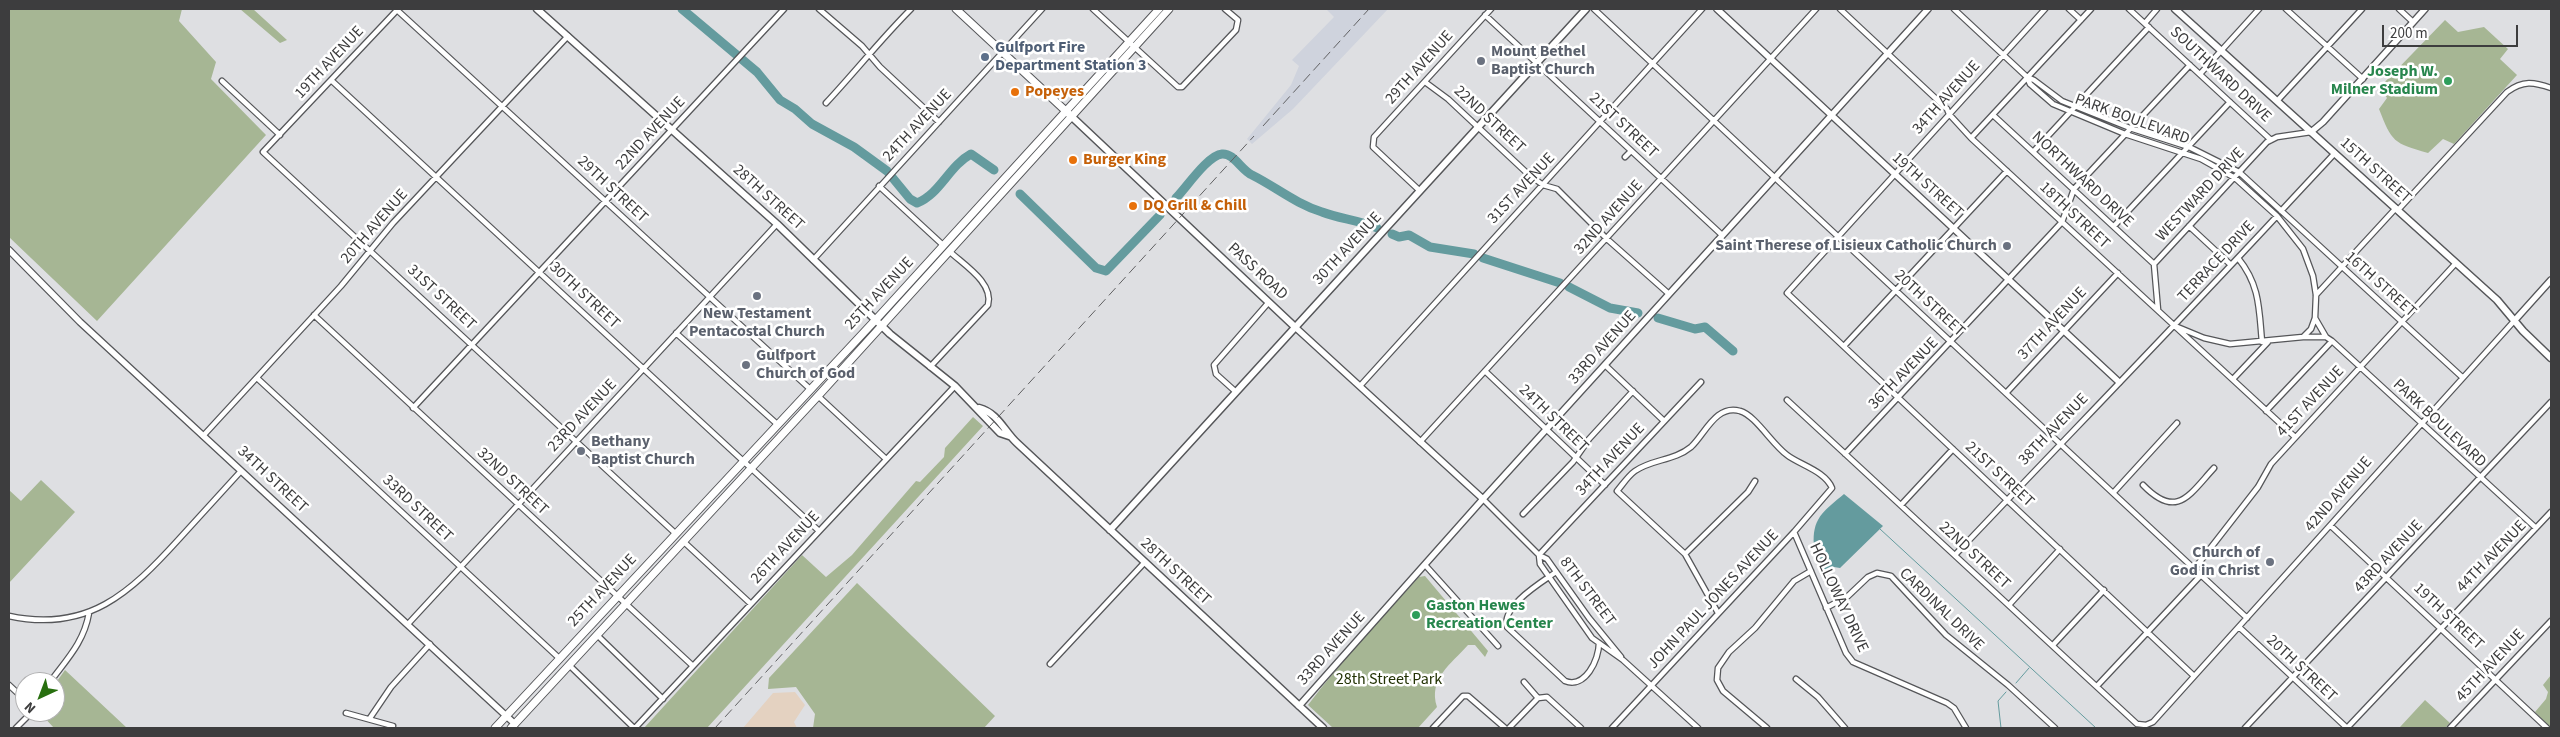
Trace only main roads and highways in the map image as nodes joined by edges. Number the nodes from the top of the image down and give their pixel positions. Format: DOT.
graph roads {
  1 [pos="537,9"];
  2 [pos="956,9"];
  3 [pos="1159,9"];
  4 [pos="1169,9"];
  5 [pos="1586,9"];
  6 [pos="2175,9"];
  7 [pos="1132,44"];
  8 [pos="1068,114"];
  9 [pos="946,248"];
  10 [pos="876,320"];
  11 [pos="881,326"];
  12 [pos="1295,327"];
  13 [pos="2551,358"];
  14 [pos="1110,530"];
  15 [pos="515,727"];
  16 [pos="495,728"];
  17 [pos="1323,728"];
  1 -- 10 [label="main road, 28TH STREET"];
  2 -- 8 [label="main road, PASS ROAD"];
  3 -- 7 [label="main road, 25TH AVENUE"];
  4 -- 7 [label="main road, 25TH AVENUE"];
  5 -- 12 [label="main road, 30TH AVENUE"];
  6 -- 13 [label="main road, 15TH STREET"];
  7 -- 8 [label="main road, 25TH AVENUE"];
  8 -- 9 [label="main road, 25TH AVENUE"];
  8 -- 12 [label="main road, PASS ROAD"];
  9 -- 10 [label="main road, 25TH AVENUE"];
  9 -- 11 [label="main road, 25TH AVENUE"];
  10 -- 11 [label="main road, 28TH STREET"];
  10 -- 16 [label="main road, 25TH AVENUE"];
  11 -- 14 [label="main road, 28TH STREET"];
  11 -- 15 [label="main road, 25TH AVENUE"];
  12 -- 14 [label="main road, 30TH AVENUE"];
  14 -- 17 [label="main road, 28TH STREET"];
}
